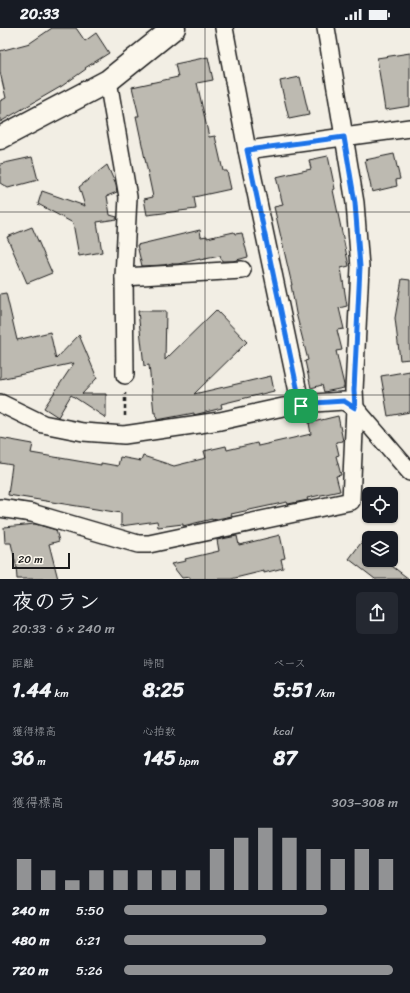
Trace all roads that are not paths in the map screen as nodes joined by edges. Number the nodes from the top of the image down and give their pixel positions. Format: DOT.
graph roads {
  1 [pos="174,28"];
  2 [pos="224,28"];
  3 [pos="326,28"];
  4 [pos="108,81"];
  5 [pos="410,128"];
  6 [pos="344,137"];
  7 [pos="0,138"];
  8 [pos="247,150"];
  9 [pos="242,270"];
  10 [pos="124,277"];
  11 [pos="125,375"];
  12 [pos="0,403"];
  13 [pos="301,406"];
  14 [pos="355,408"];
  15 [pos="410,472"];
  16 [pos="0,508"];
  1 -- 4 [label="street"];
  2 -- 8 [label="street"];
  3 -- 6 [label="street"];
  4 -- 7 [label="street"];
  4 -- 10 [label="street"];
  5 -- 6 [label="street"];
  6 -- 8 [label="street"];
  6 -- 14 [label="street"];
  8 -- 13 [label="street"];
  9 -- 10 [label="street"];
  10 -- 11 [label="street"];
  12 -- 13 [label="street"];
  13 -- 14 [label="street"];
  14 -- 15 [label="street"];
  14 -- 16 [label="street"];
}
